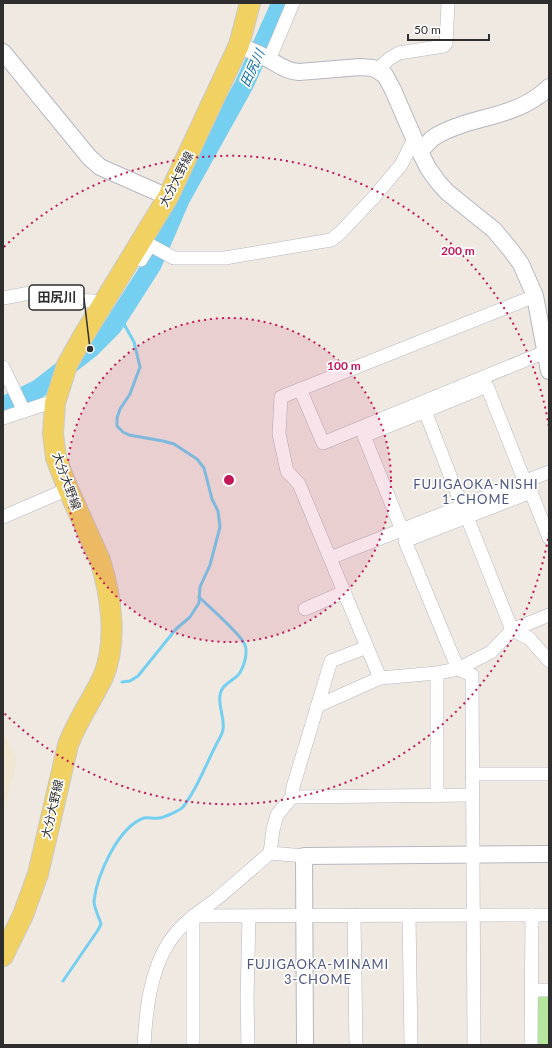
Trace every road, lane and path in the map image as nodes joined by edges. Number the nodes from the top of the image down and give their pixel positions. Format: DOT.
graph roads {
  1 [pos="250,3"];
  2 [pos="293,3"];
  3 [pos="448,3"];
  4 [pos="244,48"];
  5 [pos="3,52"];
  6 [pos="268,59"];
  7 [pos="377,70"];
  8 [pos="549,87"];
  9 [pos="417,146"];
  10 [pos="168,197"];
  11 [pos="118,279"];
  12 [pos="535,296"];
  13 [pos="3,298"];
  14 [pos="100,305"];
  15 [pos="545,352"];
  16 [pos="3,367"];
  17 [pos="549,371"];
  18 [pos="300,389"];
  19 [pos="57,395"];
  20 [pos="24,411"];
  21 [pos="425,411"];
  22 [pos="3,418"];
  23 [pos="549,472"];
  24 [pos="525,482"];
  25 [pos="68,490"];
  26 [pos="464,512"];
  27 [pos="3,517"];
  28 [pos="402,530"];
  29 [pos="549,538"];
  30 [pos="330,558"];
  31 [pos="344,592"];
  32 [pos="304,609"];
  33 [pos="549,615"];
  34 [pos="512,630"];
  35 [pos="367,647"];
  36 [pos="549,661"];
  37 [pos="458,669"];
  38 [pos="437,673"];
  39 [pos="380,678"];
  40 [pos="317,706"];
  41 [pos="472,774"];
  42 [pos="549,774"];
  43 [pos="473,794"];
  44 [pos="437,795"];
  45 [pos="292,797"];
  46 [pos="270,853"];
  47 [pos="549,854"];
  48 [pos="473,855"];
  49 [pos="304,856"];
  50 [pos="549,914"];
  51 [pos="304,915"];
  52 [pos="354,915"];
  53 [pos="410,915"];
  54 [pos="473,915"];
  55 [pos="532,915"];
  56 [pos="193,916"];
  57 [pos="250,916"];
  58 [pos="3,956"];
  59 [pos="532,990"];
  60 [pos="549,990"];
  61 [pos="144,1045"];
  62 [pos="193,1045"];
  63 [pos="248,1045"];
  64 [pos="305,1045"];
  65 [pos="356,1045"];
  66 [pos="411,1045"];
  67 [pos="474,1045"];
  68 [pos="531,1045"];
  1 -- 4 [label="main road, 大分大野線"];
  2 -- 6 [label="street"];
  3 -- 7 [label="street"];
  4 -- 6 [label="street"];
  4 -- 10 [label="main road, 大分大野線"];
  5 -- 10 [label="street"];
  6 -- 7 [label="street"];
  7 -- 9 [label="street"];
  8 -- 9 [label="street"];
  9 -- 11 [label="street"];
  9 -- 12 [label="street"];
  10 -- 11 [label="main road, 大分大野線"];
  11 -- 14 [label="main road, 大分大野線"];
  12 -- 15 [label="street"];
  12 -- 18 [label="street"];
  13 -- 14 [label="street"];
  14 -- 19 [label="main road, 大分大野線"];
  15 -- 17 [label="street"];
  15 -- 18 [label="street"];
  16 -- 20 [label="street"];
  18 -- 30 [label="street"];
  19 -- 20 [label="street"];
  19 -- 25 [label="main road, 大分大野線"];
  20 -- 22 [label="street"];
  21 -- 24 [label="street"];
  21 -- 26 [label="street"];
  21 -- 28 [label="street"];
  23 -- 24 [label="street"];
  24 -- 26 [label="street"];
  25 -- 27 [label="street"];
  25 -- 58 [label="main road, 大分大野線"];
  26 -- 28 [label="street"];
  26 -- 29 [label="street"];
  26 -- 34 [label="street"];
  26 -- 37 [label="street"];
  28 -- 30 [label="street"];
  30 -- 31 [label="street"];
  31 -- 32 [label="street"];
  31 -- 35 [label="street"];
  33 -- 34 [label="street"];
  34 -- 36 [label="street"];
  34 -- 37 [label="street"];
  35 -- 39 [label="street"];
  35 -- 40 [label="street"];
  37 -- 38 [label="street"];
  37 -- 41 [label="street"];
  38 -- 39 [label="street"];
  38 -- 44 [label="street"];
  39 -- 40 [label="street"];
  40 -- 45 [label="street"];
  41 -- 42 [label="street"];
  41 -- 43 [label="street"];
  43 -- 44 [label="street"];
  43 -- 48 [label="street"];
  44 -- 45 [label="street"];
  45 -- 46 [label="street"];
  46 -- 49 [label="street"];
  46 -- 56 [label="street"];
  47 -- 48 [label="street"];
  48 -- 49 [label="street"];
  48 -- 54 [label="street"];
  49 -- 51 [label="street"];
  50 -- 55 [label="street"];
  51 -- 52 [label="street"];
  51 -- 57 [label="street"];
  51 -- 64 [label="street"];
  52 -- 53 [label="street"];
  52 -- 65 [label="street"];
  53 -- 54 [label="street"];
  53 -- 66 [label="street"];
  54 -- 55 [label="street"];
  54 -- 67 [label="street"];
  55 -- 59 [label="street"];
  56 -- 57 [label="street"];
  56 -- 61 [label="street"];
  56 -- 62 [label="street"];
  57 -- 63 [label="street"];
  59 -- 60 [label="street"];
  59 -- 68 [label="street"];
}
